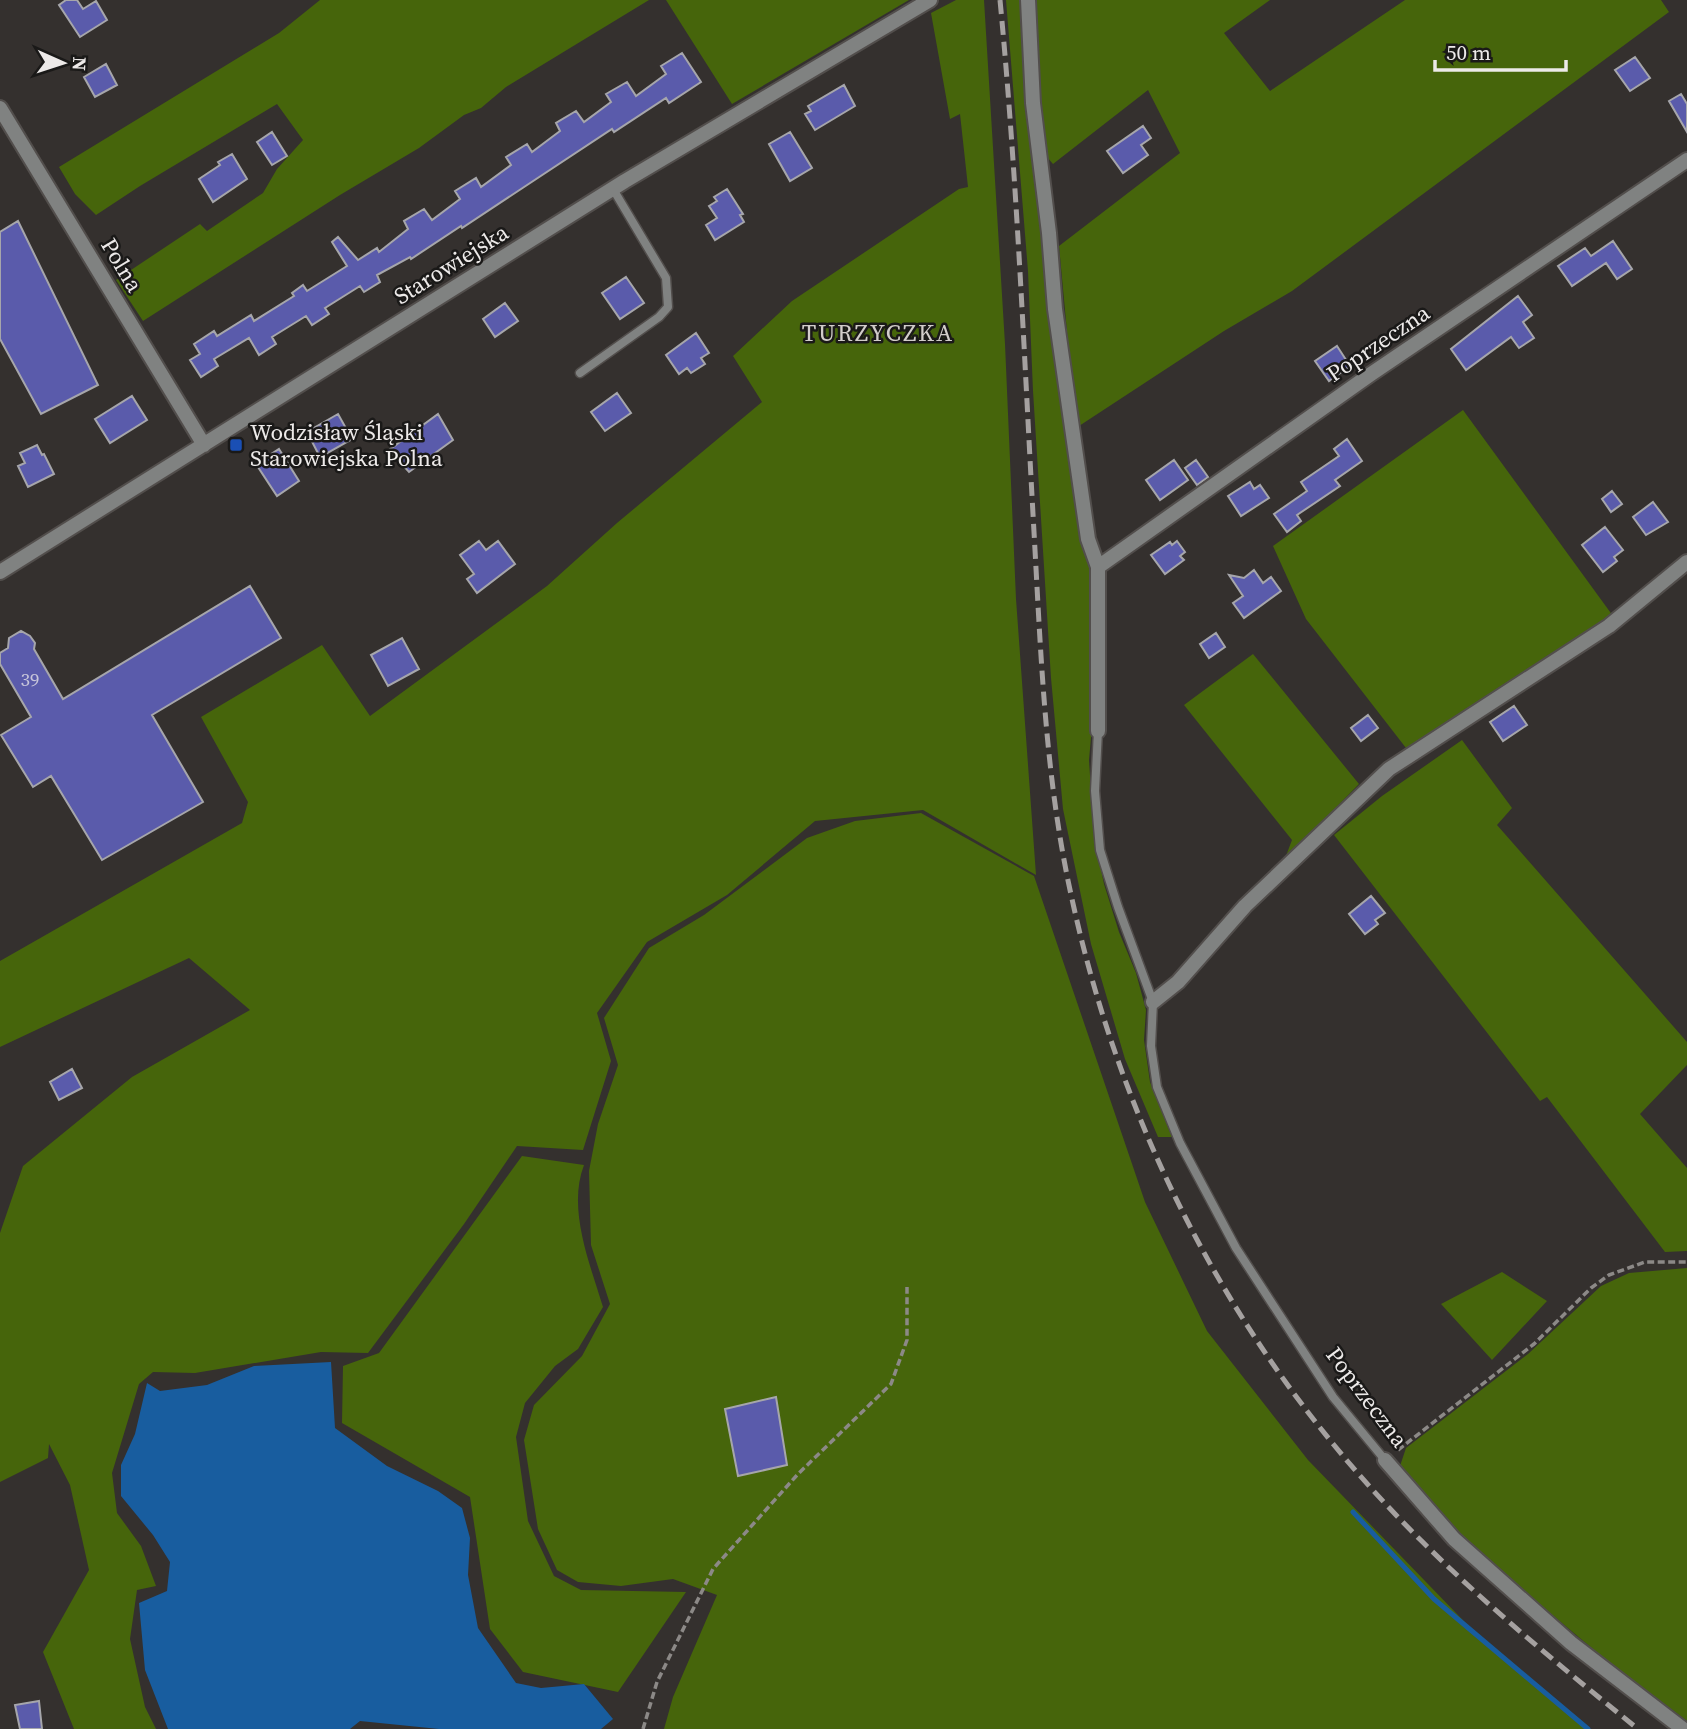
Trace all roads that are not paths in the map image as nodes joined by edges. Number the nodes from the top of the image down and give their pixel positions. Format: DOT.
graph roads {
  1 [pos="930,0"];
  2 [pos="1028,0"];
  3 [pos="0,108"];
  4 [pos="1687,160"];
  5 [pos="613,188"];
  6 [pos="580,373"];
  7 [pos="204,445"];
  8 [pos="1687,562"];
  9 [pos="1098,567"];
  10 [pos="0,572"];
  11 [pos="1098,731"];
  12 [pos="1153,1002"];
  13 [pos="1385,1460"];
  14 [pos="1683,1729"];
  1 -- 5 [label="street, Starowiejska"];
  2 -- 9 [label="street, Poprzeczna"];
  3 -- 7 [label="street, Polna"];
  4 -- 9 [label="street, Poprzeczna"];
  5 -- 6 [label="lane"];
  5 -- 7 [label="street, Starowiejska"];
  7 -- 10 [label="street, Starowiejska"];
  8 -- 12 [label="street"];
  9 -- 11 [label="street, Poprzeczna"];
  11 -- 12 [label="lane, Poprzeczna"];
  12 -- 13 [label="lane, Poprzeczna"];
  13 -- 14 [label="street, Poprzeczna"];
}
